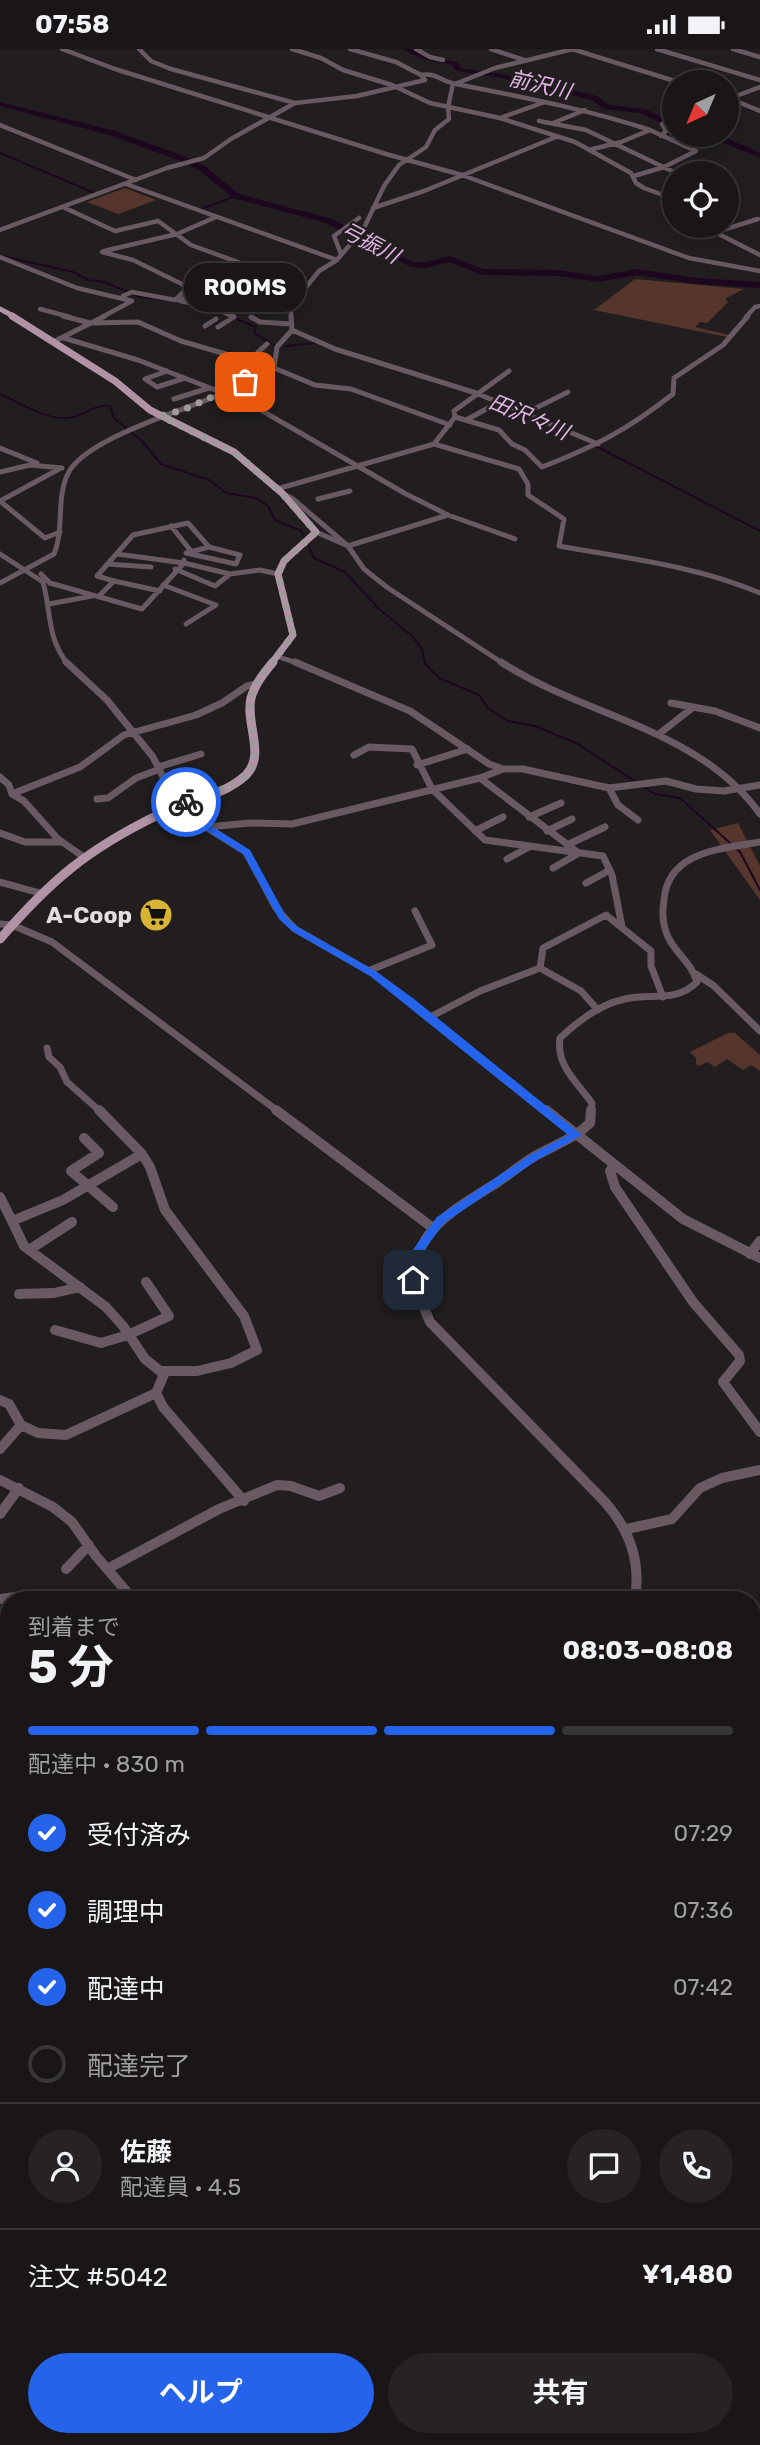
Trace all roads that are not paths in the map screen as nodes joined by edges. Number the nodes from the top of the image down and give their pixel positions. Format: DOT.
graph roads {
  1 [pos="62,49"];
  2 [pos="139,49"];
  3 [pos="292,49"];
  4 [pos="350,49"];
  5 [pos="416,49"];
  6 [pos="491,49"];
  7 [pos="573,49"];
  8 [pos="657,49"];
  9 [pos="733,49"];
  10 [pos="746,49"];
  11 [pos="740,51"];
  12 [pos="760,57"];
  13 [pos="526,60"];
  14 [pos="437,63"];
  15 [pos="760,72"];
  16 [pos="421,75"];
  17 [pos="748,76"];
  18 [pos="662,77"];
  19 [pos="760,79"];
  20 [pos="453,84"];
  21 [pos="395,86"];
  22 [pos="760,87"];
  23 [pos="739,94"];
  24 [pos="545,102"];
  25 [pos="295,103"];
  26 [pos="739,103"];
  27 [pos="447,107"];
  28 [pos="584,110"];
  29 [pos="760,111"];
  30 [pos="270,117"];
  31 [pos="500,118"];
  32 [pos="539,121"];
  33 [pos="554,123"];
  34 [pos="0,125"];
  35 [pos="538,129"];
  36 [pos="650,130"];
  37 [pos="557,136"];
  38 [pos="661,136"];
  39 [pos="612,144"];
  40 [pos="589,150"];
  41 [pos="404,159"];
  42 [pos="676,161"];
  43 [pos="662,166"];
  44 [pos="662,168"];
  45 [pos="462,175"];
  46 [pos="634,176"];
  47 [pos="136,180"];
  48 [pos="127,184"];
  49 [pos="662,194"];
  50 [pos="65,208"];
  51 [pos="373,208"];
  52 [pos="216,217"];
  53 [pos="359,218"];
  54 [pos="758,219"];
  55 [pos="739,225"];
  56 [pos="0,230"];
  57 [pos="177,234"];
  58 [pos="727,238"];
  59 [pos="341,254"];
  60 [pos="760,255"];
  61 [pos="0,257"];
  62 [pos="337,260"];
  63 [pos="760,271"];
  64 [pos="188,287"];
  65 [pos="306,287"];
  66 [pos="128,294"];
  67 [pos="175,300"];
  68 [pos="760,306"];
  69 [pos="120,307"];
  70 [pos="248,308"];
  71 [pos="0,309"];
  72 [pos="40,309"];
  73 [pos="226,313"];
  74 [pos="251,317"];
  75 [pos="216,319"];
  76 [pos="138,322"];
  77 [pos="95,323"];
  78 [pos="205,326"];
  79 [pos="218,327"];
  80 [pos="291,327"];
  81 [pos="64,338"];
  82 [pos="55,341"];
  83 [pos="267,344"];
  84 [pos="258,352"];
  85 [pos="274,368"];
  86 [pos="167,371"];
  87 [pos="509,371"];
  88 [pos="185,378"];
  89 [pos="209,388"];
  90 [pos="226,392"];
  91 [pos="568,392"];
  92 [pos="475,394"];
  93 [pos="174,399"];
  94 [pos="498,403"];
  95 [pos="526,413"];
  96 [pos="161,416"];
  97 [pos="455,418"];
  98 [pos="468,419"];
  99 [pos="450,425"];
  100 [pos="434,444"];
  101 [pos="596,445"];
  102 [pos="0,448"];
  103 [pos="41,465"];
  104 [pos="358,467"];
  105 [pos="61,468"];
  106 [pos="70,469"];
  107 [pos="0,472"];
  108 [pos="280,491"];
  109 [pos="350,491"];
  110 [pos="318,499"];
  111 [pos="448,515"];
  112 [pos="171,526"];
  113 [pos="60,532"];
  114 [pos="316,532"];
  115 [pos="515,539"];
  116 [pos="348,546"];
  117 [pos="209,547"];
  118 [pos="189,552"];
  119 [pos="0,554"];
  120 [pos="117,554"];
  121 [pos="184,563"];
  122 [pos="107,564"];
  123 [pos="151,567"];
  124 [pos="29,568"];
  125 [pos="175,569"];
  126 [pos="230,574"];
  127 [pos="278,574"];
  128 [pos="114,581"];
  129 [pos="0,583"];
  130 [pos="161,588"];
  131 [pos="760,593"];
  132 [pos="98,595"];
  133 [pos="49,604"];
  134 [pos="186,624"];
  135 [pos="279,657"];
  136 [pos="256,684"];
  137 [pos="671,703"];
  138 [pos="692,708"];
  139 [pos="760,728"];
  140 [pos="133,731"];
  141 [pos="659,734"];
  142 [pos="468,748"];
  143 [pos="201,754"];
  144 [pos="354,755"];
  145 [pos="417,765"];
  146 [pos="159,768"];
  147 [pos="503,769"];
  148 [pos="0,777"];
  149 [pos="480,778"];
  150 [pos="9,785"];
  151 [pos="760,785"];
  152 [pos="609,788"];
  153 [pos="432,789"];
  154 [pos="0,790"];
  155 [pos="743,790"];
  156 [pos="12,794"];
  157 [pos="97,799"];
  158 [pos="561,803"];
  159 [pos="177,806"];
  160 [pos="760,814"];
  161 [pos="503,817"];
  162 [pos="529,817"];
  163 [pos="572,819"];
  164 [pos="638,820"];
  165 [pos="206,827"];
  166 [pos="605,827"];
  167 [pos="475,831"];
  168 [pos="547,831"];
  169 [pos="0,833"];
  170 [pos="62,842"];
  171 [pos="760,842"];
  172 [pos="567,845"];
  173 [pos="529,847"];
  174 [pos="579,853"];
  175 [pos="85,858"];
  176 [pos="507,859"];
  177 [pos="553,869"];
  178 [pos="610,870"];
  179 [pos="0,882"];
  180 [pos="586,883"];
  181 [pos="40,893"];
  182 [pos="415,911"];
  183 [pos="0,924"];
  184 [pos="12,925"];
  185 [pos="622,927"];
  186 [pos="0,939"];
  187 [pos="540,968"];
  188 [pos="368,971"];
  189 [pos="696,974"];
  190 [pos="663,997"];
  191 [pos="598,1010"];
  192 [pos="430,1017"];
  193 [pos="760,1031"];
  194 [pos="47,1048"];
  195 [pos="576,1135"];
  196 [pos="84,1137"];
  197 [pos="142,1154"];
  198 [pos="613,1165"];
  199 [pos="89,1186"];
  200 [pos="0,1197"];
  201 [pos="114,1207"];
  202 [pos="12,1221"];
  203 [pos="72,1222"];
  204 [pos="433,1227"];
  205 [pos="760,1241"];
  206 [pos="29,1250"];
  207 [pos="750,1254"];
  208 [pos="760,1258"];
  209 [pos="146,1282"];
  210 [pos="80,1287"];
  211 [pos="19,1294"];
  212 [pos="55,1330"];
  213 [pos="128,1335"];
  214 [pos="165,1372"];
  215 [pos="156,1393"];
  216 [pos="0,1400"];
  217 [pos="21,1425"];
  218 [pos="760,1432"];
  219 [pos="0,1449"];
  220 [pos="760,1470"];
  221 [pos="0,1481"];
  222 [pos="19,1488"];
  223 [pos="340,1488"];
  224 [pos="244,1501"];
  225 [pos="0,1514"];
  226 [pos="627,1529"];
  227 [pos="89,1545"];
  228 [pos="109,1568"];
  229 [pos="66,1569"];
  230 [pos="128,1591"];
  231 [pos="637,1591"];
  1 -- 30 [label="street"];
  2 -- 25 [label="street"];
  3 -- 21 [label="street"];
  4 -- 16 [label="street"];
  5 -- 14 [label="street"];
  6 -- 13 [label="street"];
  7 -- 13 [label="street"];
  7 -- 18 [label="street"];
  8 -- 17 [label="street"];
  9 -- 11 [label="street"];
  10 -- 11 [label="street"];
  11 -- 12 [label="street"];
  13 -- 20 [label="street"];
  15 -- 17 [label="street"];
  16 -- 20 [label="street"];
  16 -- 21 [label="street"];
  17 -- 19 [label="street"];
  20 -- 24 [label="street"];
  20 -- 27 [label="street"];
  21 -- 25 [label="street"];
  21 -- 27 [label="street"];
  22 -- 23 [label="street"];
  24 -- 28 [label="street"];
  24 -- 31 [label="street"];
  25 -- 30 [label="street"];
  26 -- 29 [label="street"];
  27 -- 31 [label="street"];
  27 -- 41 [label="street"];
  28 -- 33 [label="street"];
  28 -- 36 [label="street"];
  30 -- 41 [label="street"];
  30 -- 47 [label="street"];
  31 -- 35 [label="street"];
  32 -- 33 [label="street"];
  33 -- 35 [label="street"];
  33 -- 39 [label="street"];
  34 -- 47 [label="street"];
  35 -- 37 [label="street"];
  36 -- 38 [label="street"];
  36 -- 39 [label="street"];
  37 -- 40 [label="street"];
  37 -- 45 [label="street"];
  38 -- 42 [label="street"];
  39 -- 40 [label="street"];
  39 -- 43 [label="street"];
  40 -- 46 [label="street"];
  41 -- 45 [label="street"];
  41 -- 51 [label="street"];
  44 -- 46 [label="street"];
  45 -- 51 [label="street"];
  45 -- 63 [label="street"];
  46 -- 49 [label="street"];
  47 -- 48 [label="street"];
  48 -- 50 [label="street"];
  48 -- 52 [label="street"];
  50 -- 56 [label="street"];
  50 -- 57 [label="street"];
  51 -- 59 [label="street"];
  52 -- 57 [label="street"];
  52 -- 62 [label="street"];
  53 -- 59 [label="street"];
  54 -- 55 [label="street"];
  57 -- 64 [label="street"];
  57 -- 65 [label="street"];
  58 -- 60 [label="street"];
  59 -- 62 [label="street"];
  61 -- 66 [label="street"];
  62 -- 65 [label="street"];
  64 -- 67 [label="street"];
  64 -- 67 [label="street"];
  65 -- 80 [label="street"];
  66 -- 67 [label="street"];
  66 -- 69 [label="street"];
  67 -- 73 [label="street"];
  68 -- 101 [label="street"];
  69 -- 76 [label="street"];
  69 -- 77 [label="street"];
  70 -- 73 [label="street"];
  71 -- 82 [label="main road"];
  72 -- 77 [label="street"];
  73 -- 79 [label="street"];
  74 -- 80 [label="street"];
  75 -- 78 [label="street"];
  76 -- 77 [label="street"];
  76 -- 85 [label="street"];
  77 -- 81 [label="street"];
  80 -- 85 [label="street"];
  80 -- 92 [label="street"];
  81 -- 82 [label="street"];
  81 -- 86 [label="street"];
  82 -- 96 [label="main road"];
  83 -- 84 [label="street"];
  85 -- 90 [label="street"];
  85 -- 99 [label="street"];
  86 -- 88 [label="street"];
  86 -- 88 [label="street"];
  87 -- 92 [label="street"];
  88 -- 89 [label="street"];
  89 -- 90 [label="street"];
  89 -- 93 [label="street"];
  90 -- 96 [label="street"];
  90 -- 104 [label="street"];
  91 -- 95 [label="street"];
  92 -- 94 [label="street"];
  92 -- 97 [label="street"];
  94 -- 95 [label="street"];
  94 -- 98 [label="street"];
  95 -- 101 [label="street"];
  96 -- 106 [label="street"];
  96 -- 108 [label="main road"];
  97 -- 98 [label="street"];
  97 -- 99 [label="street"];
  98 -- 101 [label="street"];
  99 -- 100 [label="street"];
  100 -- 104 [label="street"];
  100 -- 131 [label="street"];
  102 -- 103 [label="street"];
  103 -- 105 [label="street"];
  103 -- 107 [label="street"];
  104 -- 108 [label="street"];
  104 -- 111 [label="street"];
  105 -- 106 [label="street"];
  105 -- 113 [label="street"];
  106 -- 113 [label="street"];
  108 -- 114 [label="main road"];
  108 -- 116 [label="street"];
  109 -- 110 [label="street"];
  111 -- 115 [label="street"];
  111 -- 116 [label="street"];
  112 -- 117 [label="street"];
  112 -- 118 [label="street"];
  112 -- 120 [label="street"];
  113 -- 124 [label="street"];
  114 -- 116 [label="street"];
  114 -- 127 [label="main road"];
  116 -- 141 [label="street"];
  117 -- 118 [label="street"];
  117 -- 118 [label="street"];
  118 -- 121 [label="street"];
  119 -- 124 [label="street"];
  120 -- 121 [label="street"];
  120 -- 122 [label="street"];
  121 -- 125 [label="street"];
  121 -- 126 [label="street"];
  122 -- 123 [label="street"];
  122 -- 128 [label="street"];
  124 -- 129 [label="street"];
  124 -- 132 [label="street"];
  124 -- 133 [label="street"];
  125 -- 126 [label="street"];
  125 -- 130 [label="street"];
  126 -- 127 [label="street"];
  127 -- 135 [label="main road"];
  128 -- 130 [label="street"];
  128 -- 132 [label="street"];
  130 -- 132 [label="street"];
  130 -- 134 [label="street"];
  132 -- 133 [label="street"];
  133 -- 140 [label="street"];
  135 -- 136 [label="main road"];
  135 -- 142 [label="street"];
  136 -- 140 [label="street"];
  136 -- 159 [label="main road"];
  137 -- 138 [label="street"];
  138 -- 139 [label="street"];
  138 -- 141 [label="street"];
  140 -- 146 [label="street"];
  140 -- 156 [label="street"];
  141 -- 155 [label="street"];
  142 -- 145 [label="street"];
  142 -- 147 [label="street"];
  143 -- 146 [label="street"];
  144 -- 145 [label="street"];
  145 -- 153 [label="street"];
  146 -- 157 [label="street"];
  146 -- 159 [label="street"];
  147 -- 149 [label="street"];
  147 -- 152 [label="street"];
  148 -- 150 [label="street"];
  149 -- 153 [label="street"];
  149 -- 162 [label="street"];
  150 -- 154 [label="street"];
  150 -- 156 [label="street"];
  151 -- 155 [label="street"];
  152 -- 155 [label="street"];
  152 -- 164 [label="street"];
  153 -- 165 [label="street"];
  153 -- 167 [label="street"];
  155 -- 160 [label="street"];
  156 -- 170 [label="street"];
  158 -- 162 [label="street"];
  159 -- 165 [label="street"];
  159 -- 175 [label="main road"];
  161 -- 167 [label="street"];
  162 -- 168 [label="street"];
  163 -- 168 [label="street"];
  165 -- 188 [label="street"];
  166 -- 172 [label="street"];
  167 -- 173 [label="street"];
  168 -- 172 [label="street"];
  169 -- 170 [label="street"];
  170 -- 175 [label="street"];
  171 -- 189 [label="street"];
  172 -- 174 [label="street"];
  173 -- 174 [label="street"];
  173 -- 176 [label="street"];
  174 -- 177 [label="street"];
  174 -- 178 [label="street"];
  175 -- 181 [label="main road"];
  178 -- 180 [label="street"];
  178 -- 185 [label="street"];
  179 -- 181 [label="street"];
  181 -- 184 [label="main road"];
  182 -- 188 [label="street"];
  183 -- 184 [label="street"];
  184 -- 186 [label="main road"];
  184 -- 204 [label="street"];
  185 -- 187 [label="street"];
  185 -- 190 [label="street"];
  187 -- 191 [label="street"];
  187 -- 192 [label="street"];
  188 -- 192 [label="street"];
  189 -- 190 [label="street"];
  189 -- 193 [label="street"];
  190 -- 191 [label="street"];
  191 -- 195 [label="street"];
  192 -- 195 [label="street"];
  194 -- 197 [label="street"];
  195 -- 198 [label="street"];
  195 -- 204 [label="street"];
  196 -- 199 [label="street"];
  197 -- 199 [label="street"];
  197 -- 214 [label="street"];
  198 -- 207 [label="street"];
  198 -- 218 [label="street"];
  199 -- 201 [label="street"];
  199 -- 202 [label="street"];
  200 -- 202 [label="street"];
  202 -- 206 [label="street"];
  203 -- 206 [label="street"];
  204 -- 226 [label="street"];
  205 -- 207 [label="street"];
  206 -- 210 [label="street"];
  207 -- 208 [label="street"];
  209 -- 213 [label="street"];
  210 -- 211 [label="street"];
  210 -- 213 [label="street"];
  212 -- 213 [label="street"];
  213 -- 214 [label="street"];
  214 -- 215 [label="street"];
  215 -- 217 [label="street"];
  215 -- 224 [label="street"];
  216 -- 217 [label="street"];
  217 -- 219 [label="street"];
  220 -- 226 [label="street"];
  221 -- 222 [label="street"];
  222 -- 225 [label="street"];
  222 -- 227 [label="street"];
  223 -- 224 [label="street"];
  224 -- 228 [label="street"];
  226 -- 231 [label="street"];
  227 -- 228 [label="street"];
  227 -- 229 [label="street"];
  228 -- 230 [label="street"];
}
